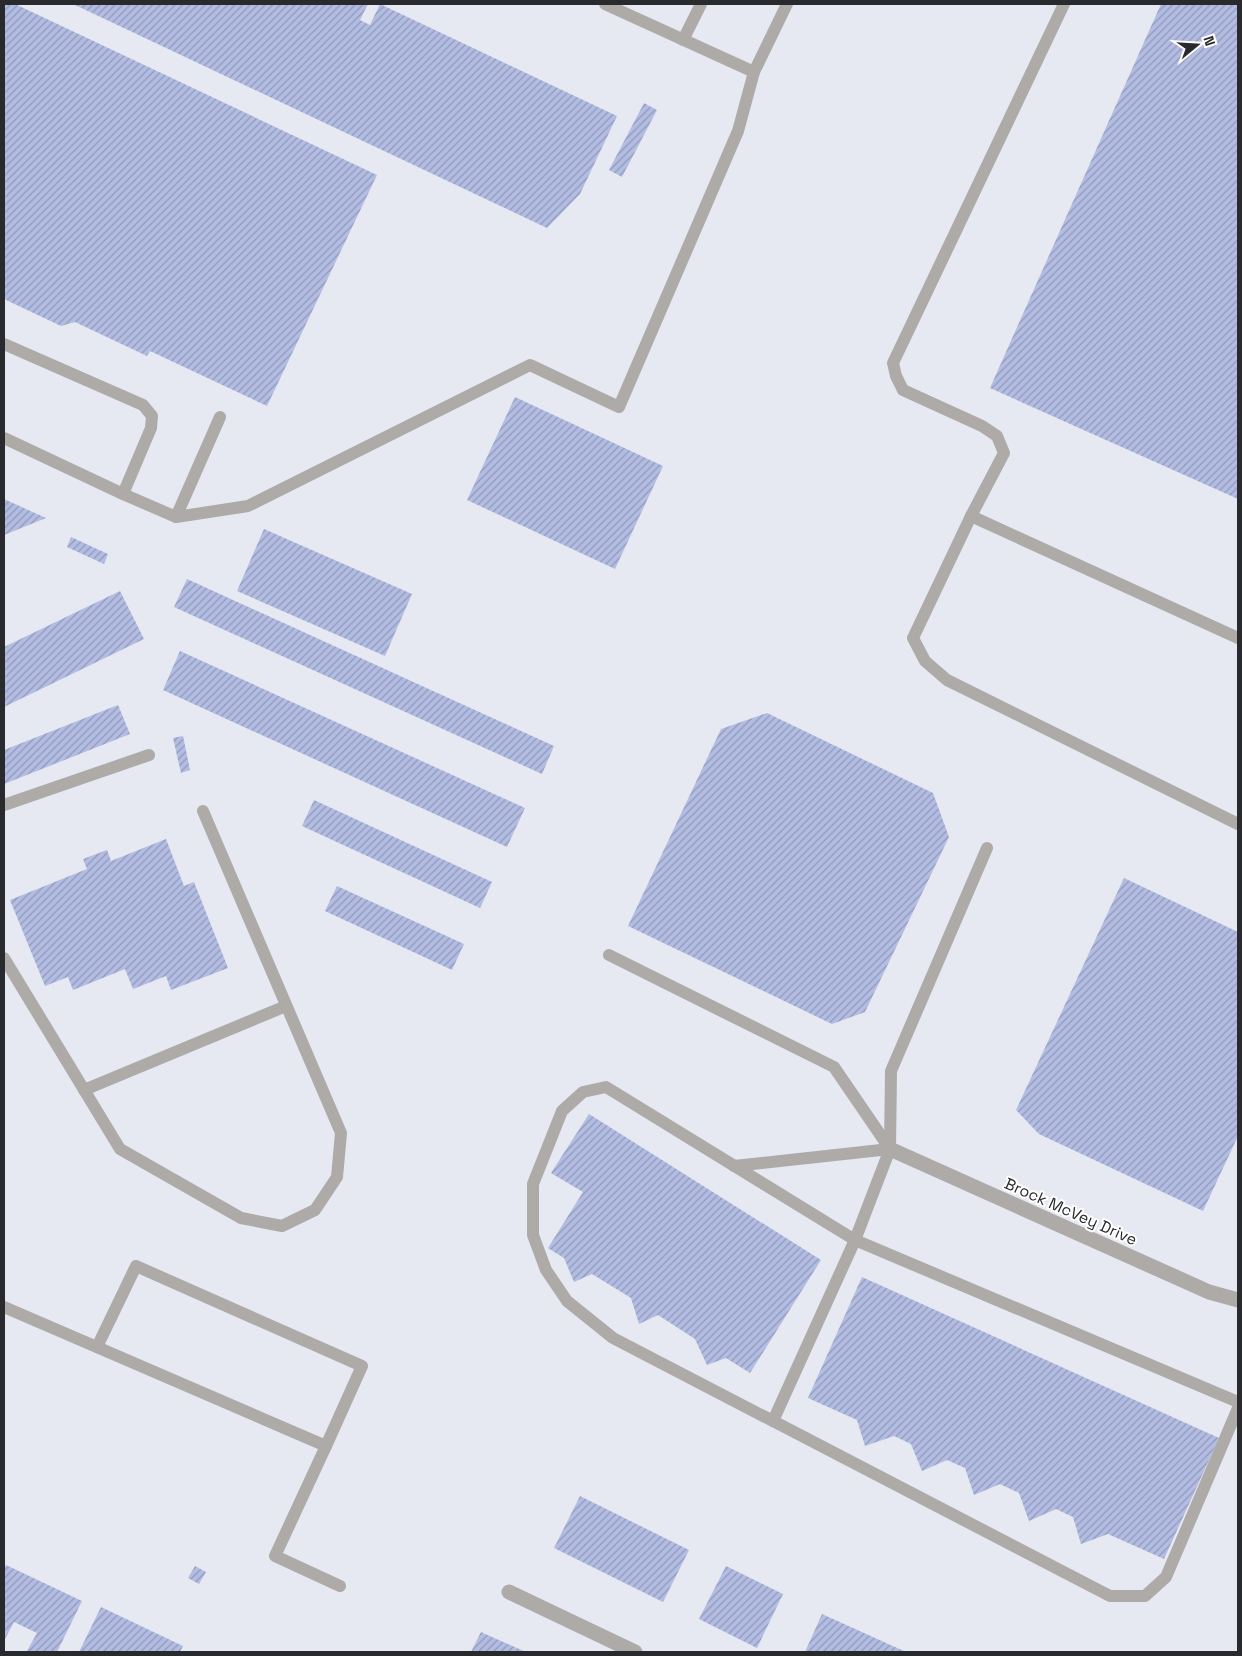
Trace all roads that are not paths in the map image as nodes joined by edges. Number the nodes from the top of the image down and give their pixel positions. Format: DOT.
graph roads {
  1 [pos="605,4"];
  2 [pos="701,4"];
  3 [pos="787,4"];
  4 [pos="1064,4"];
  5 [pos="683,40"];
  6 [pos="754,72"];
  7 [pos="4,344"];
  8 [pos="220,417"];
  9 [pos="4,438"];
  10 [pos="123,494"];
  11 [pos="971,516"];
  12 [pos="176,517"];
  13 [pos="1238,638"];
  14 [pos="149,755"];
  15 [pos="4,805"];
  16 [pos="203,811"];
  17 [pos="1238,824"];
  18 [pos="986,848"];
  19 [pos="609,955"];
  20 [pos="4,958"];
  21 [pos="286,1006"];
  22 [pos="84,1090"];
  23 [pos="890,1149"];
  24 [pos="734,1166"];
  25 [pos="855,1240"];
  26 [pos="1238,1300"];
  27 [pos="4,1306"];
  28 [pos="97,1347"];
  29 [pos="1238,1402"];
  30 [pos="1238,1408"];
  31 [pos="773,1422"];
  32 [pos="326,1446"];
  33 [pos="340,1586"];
  34 [pos="509,1592"];
  35 [pos="635,1652"];
  1 -- 5 [label="lane"];
  2 -- 5 [label="lane"];
  3 -- 6 [label="lane"];
  4 -- 11 [label="lane"];
  5 -- 6 [label="lane"];
  6 -- 12 [label="lane"];
  7 -- 10 [label="lane"];
  8 -- 12 [label="lane"];
  9 -- 10 [label="lane"];
  10 -- 12 [label="lane"];
  11 -- 13 [label="lane"];
  11 -- 17 [label="lane"];
  14 -- 15 [label="lane"];
  16 -- 21 [label="lane"];
  18 -- 23 [label="lane"];
  19 -- 23 [label="lane"];
  20 -- 22 [label="lane"];
  21 -- 22 [label="lane"];
  21 -- 22 [label="lane"];
  23 -- 24 [label="lane"];
  23 -- 25 [label="lane"];
  23 -- 26 [label="street, Brock McVey Drive"];
  24 -- 25 [label="lane"];
  24 -- 31 [label="lane"];
  25 -- 29 [label="lane"];
  25 -- 31 [label="lane"];
  27 -- 28 [label="lane"];
  28 -- 32 [label="lane"];
  28 -- 32 [label="lane"];
  30 -- 31 [label="lane"];
  32 -- 33 [label="lane"];
  34 -- 35 [label="street"];
}
